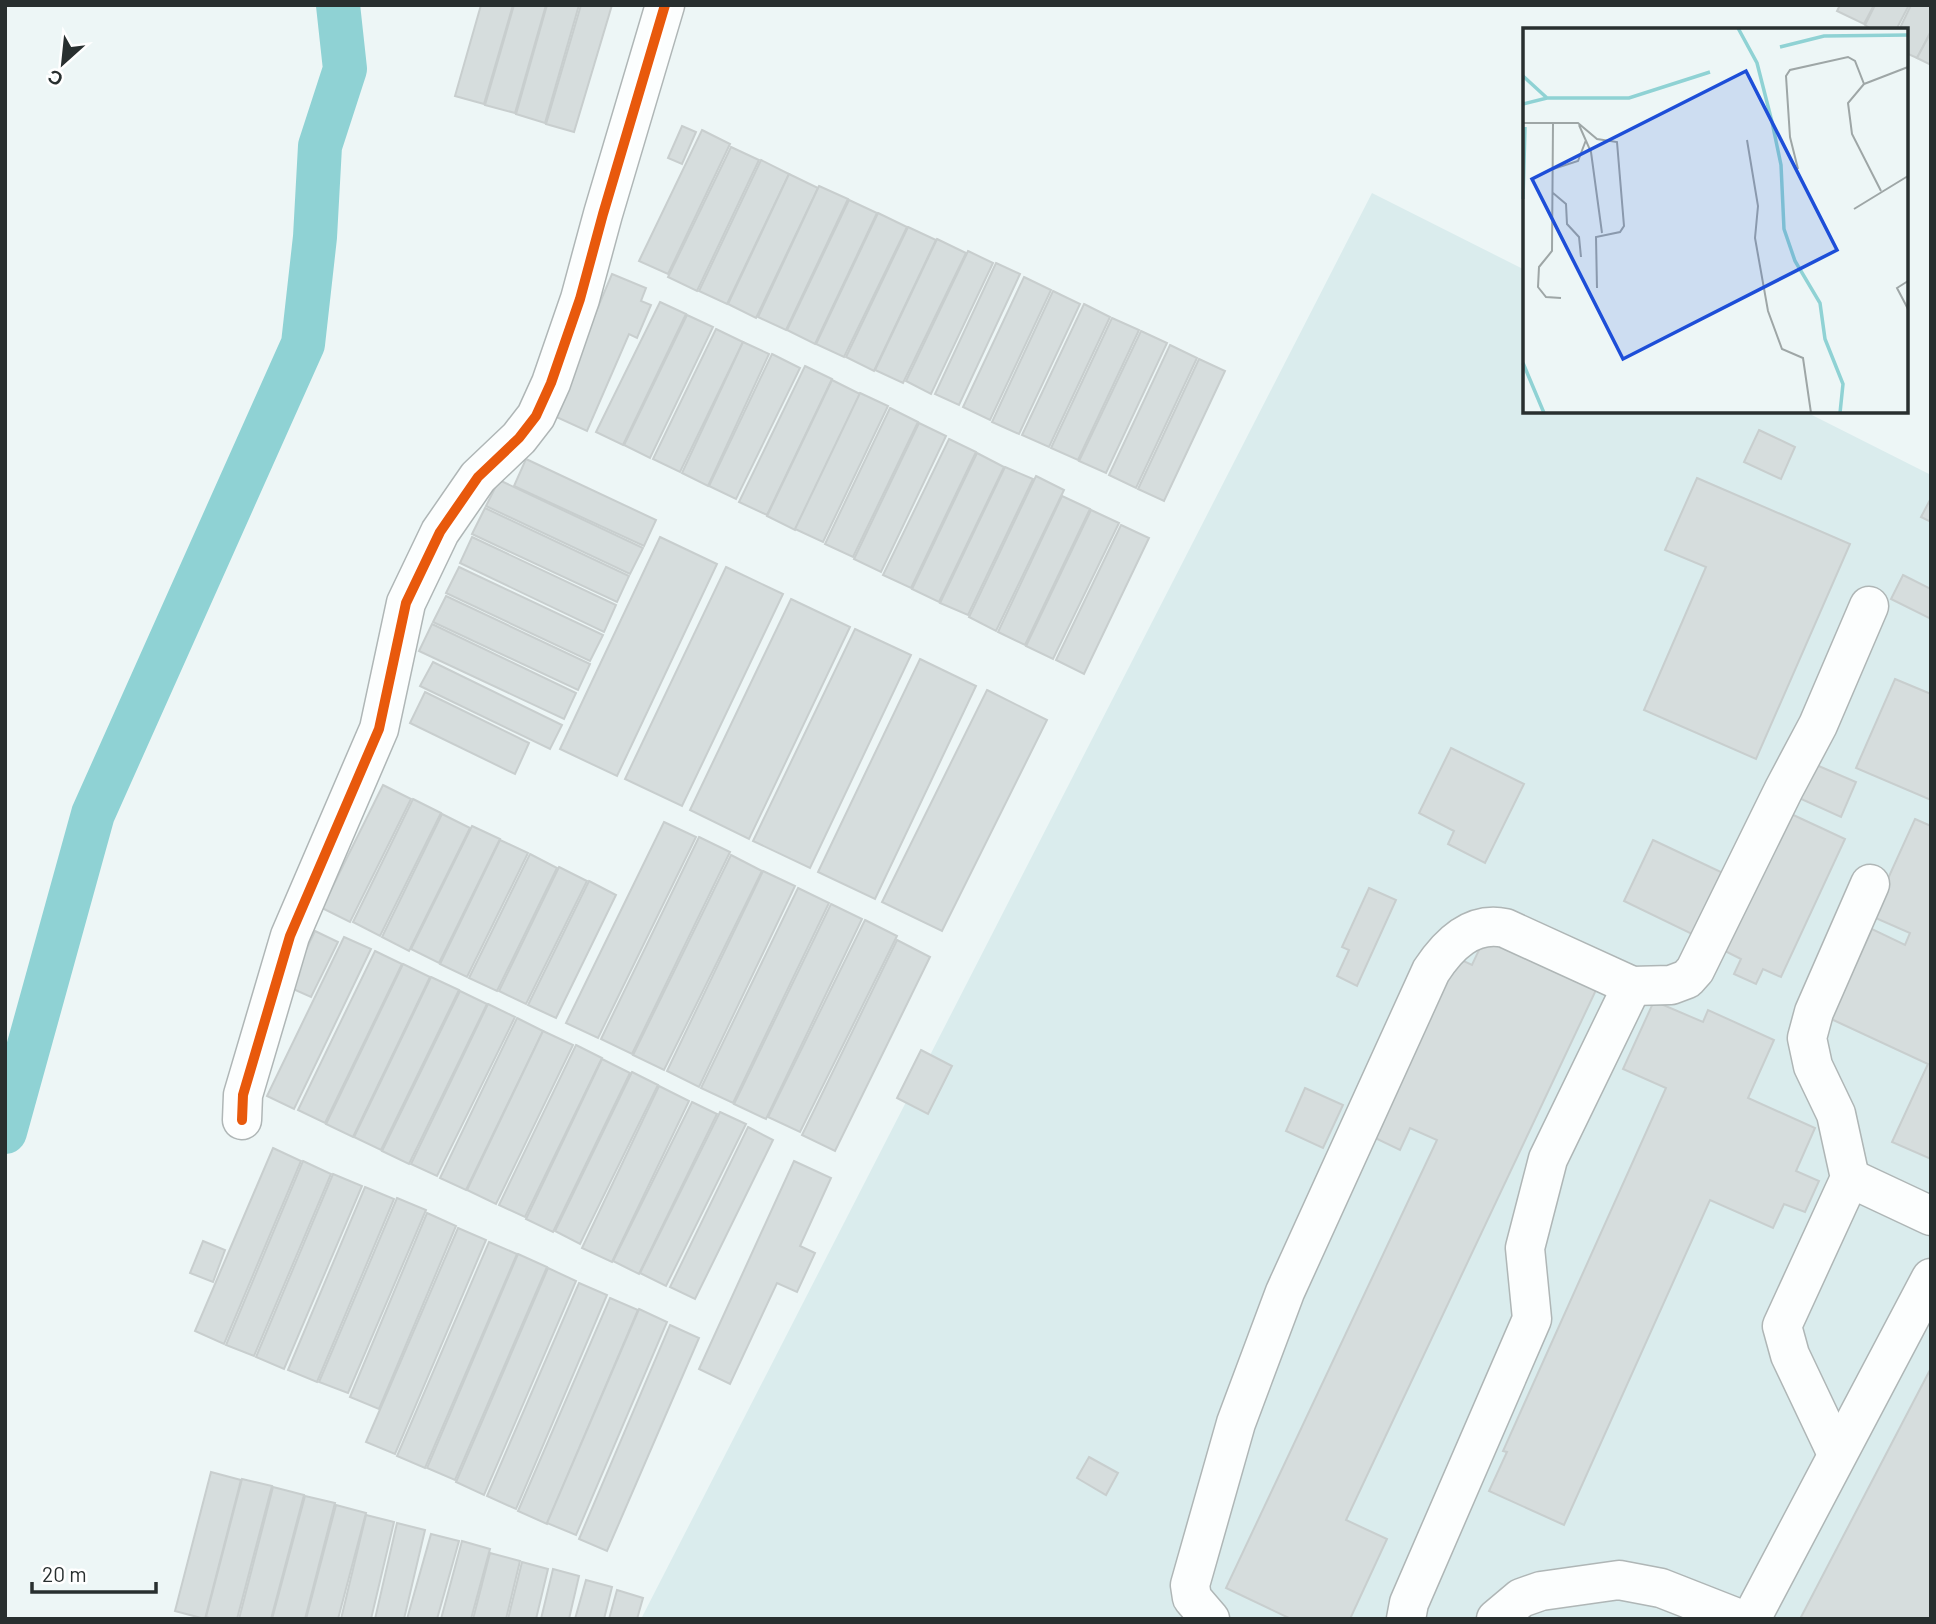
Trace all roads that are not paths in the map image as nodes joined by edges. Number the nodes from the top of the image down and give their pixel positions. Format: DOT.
graph roads {
  1 [pos="665,5"];
  2 [pos="1869,606"];
  3 [pos="1870,884"];
  4 [pos="1632,986"];
  5 [pos="242,1121"];
  6 [pos="1850,1178"];
  7 [pos="1931,1216"];
  8 [pos="1931,1278"];
  9 [pos="1837,1454"];
  10 [pos="1210,1619"];
  11 [pos="1406,1619"];
  12 [pos="1496,1619"];
  13 [pos="1740,1619"];
  14 [pos="1751,1619"];
  1 -- 5 [label="street"];
  2 -- 4 [label="street"];
  3 -- 6 [label="street"];
  4 -- 10 [label="street"];
  4 -- 11 [label="street"];
  6 -- 7 [label="street"];
  6 -- 9 [label="street"];
  8 -- 9 [label="street"];
  9 -- 14 [label="street"];
  12 -- 13 [label="street"];
}
